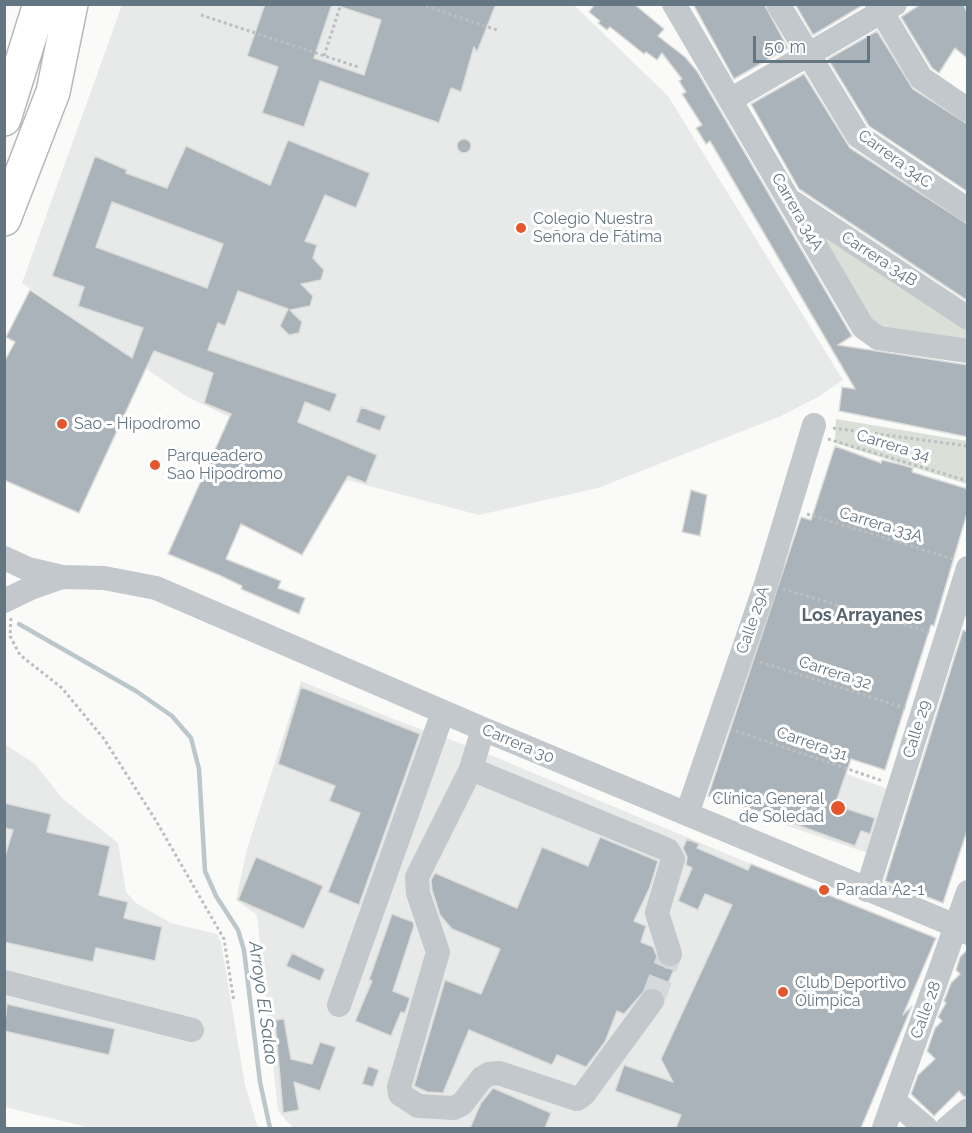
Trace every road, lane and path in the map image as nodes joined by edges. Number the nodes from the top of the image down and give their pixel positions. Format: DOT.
graph roads {
  1 [pos="40,4"];
  2 [pos="71,4"];
  3 [pos="341,4"];
  4 [pos="420,4"];
  5 [pos="660,4"];
  6 [pos="674,4"];
  7 [pos="778,4"];
  8 [pos="884,7"];
  9 [pos="201,15"];
  10 [pos="685,26"];
  11 [pos="497,30"];
  12 [pos="806,54"];
  13 [pos="324,56"];
  14 [pos="358,67"];
  15 [pos="730,100"];
  16 [pos="968,110"];
  17 [pos="4,119"];
  18 [pos="790,200"];
  19 [pos="968,210"];
  20 [pos="4,219"];
  21 [pos="968,318"];
  22 [pos="968,351"];
  23 [pos="813,429"];
  24 [pos="968,446"];
  25 [pos="968,481"];
  26 [pos="788,508"];
  27 [pos="4,558"];
  28 [pos="962,564"];
  29 [pos="62,577"];
  30 [pos="766,584"];
  31 [pos="6,600"];
  32 [pos="945,637"];
  33 [pos="741,656"];
  34 [pos="443,712"];
  35 [pos="922,713"];
  36 [pos="718,725"];
  37 [pos="483,729"];
  38 [pos="471,769"];
  39 [pos="899,786"];
  40 [pos="687,814"];
  41 [pos="867,890"];
  42 [pos="968,892"];
  43 [pos="962,929"];
  44 [pos="670,954"];
  45 [pos="4,982"];
  46 [pos="652,1001"];
  47 [pos="234,1002"];
  48 [pos="339,1005"];
  49 [pos="192,1030"];
  50 [pos="894,1101"];
  51 [pos="968,1110"];
  52 [pos="884,1128"];
  53 [pos="926,1128"];
  54 [pos="947,1128"];
  1 -- 17 [label="highway"];
  2 -- 20 [label="highway"];
  3 -- 13 [label="path"];
  4 -- 11 [label="path"];
  5 -- 10 [label="street"];
  6 -- 10 [label="street, Carrera 34A"];
  7 -- 12 [label="street, Carrera 34C"];
  8 -- 12 [label="street"];
  8 -- 16 [label="street"];
  9 -- 13 [label="path"];
  10 -- 15 [label="street, Carrera 34A"];
  12 -- 15 [label="street"];
  12 -- 19 [label="street, Carrera 34C"];
  13 -- 14 [label="path"];
  15 -- 18 [label="street, Carrera 34A"];
  18 -- 21 [label="street, Carrera 34B"];
  18 -- 22 [label="street, Carrera 34A"];
  23 -- 24 [label="path, Carrera 34"];
  23 -- 25 [label="path, Carrera 34"];
  23 -- 26 [label="street, Calle 29A"];
  26 -- 28 [label="path, Carrera 33A"];
  26 -- 30 [label="street, Calle 29A"];
  27 -- 29 [label="street, Carrera 30"];
  28 -- 32 [label="street, Calle 29"];
  29 -- 31 [label="street, Carrera 30"];
  29 -- 34 [label="street, Carrera 30"];
  30 -- 32 [label="path"];
  30 -- 33 [label="street, Calle 29A"];
  31 -- 47 [label="path"];
  32 -- 35 [label="street, Calle 29"];
  33 -- 35 [label="path, Carrera 32"];
  33 -- 36 [label="street, Calle 29A"];
  34 -- 37 [label="street, Carrera 30"];
  34 -- 48 [label="street"];
  35 -- 39 [label="street, Calle 29"];
  36 -- 39 [label="path, Carrera 31"];
  36 -- 40 [label="street, Calle 29A"];
  37 -- 38 [label="street"];
  37 -- 40 [label="street, Carrera 30"];
  38 -- 44 [label="street"];
  38 -- 46 [label="street"];
  39 -- 41 [label="street, Calle 29"];
  40 -- 41 [label="street, Carrera 30"];
  41 -- 43 [label="street, Carrera 30"];
  42 -- 43 [label="street, Calle 28"];
  43 -- 50 [label="street, Calle 28"];
  45 -- 49 [label="street"];
  50 -- 52 [label="street, Calle 28"];
  50 -- 53 [label="street"];
  51 -- 54 [label="street"];
}
